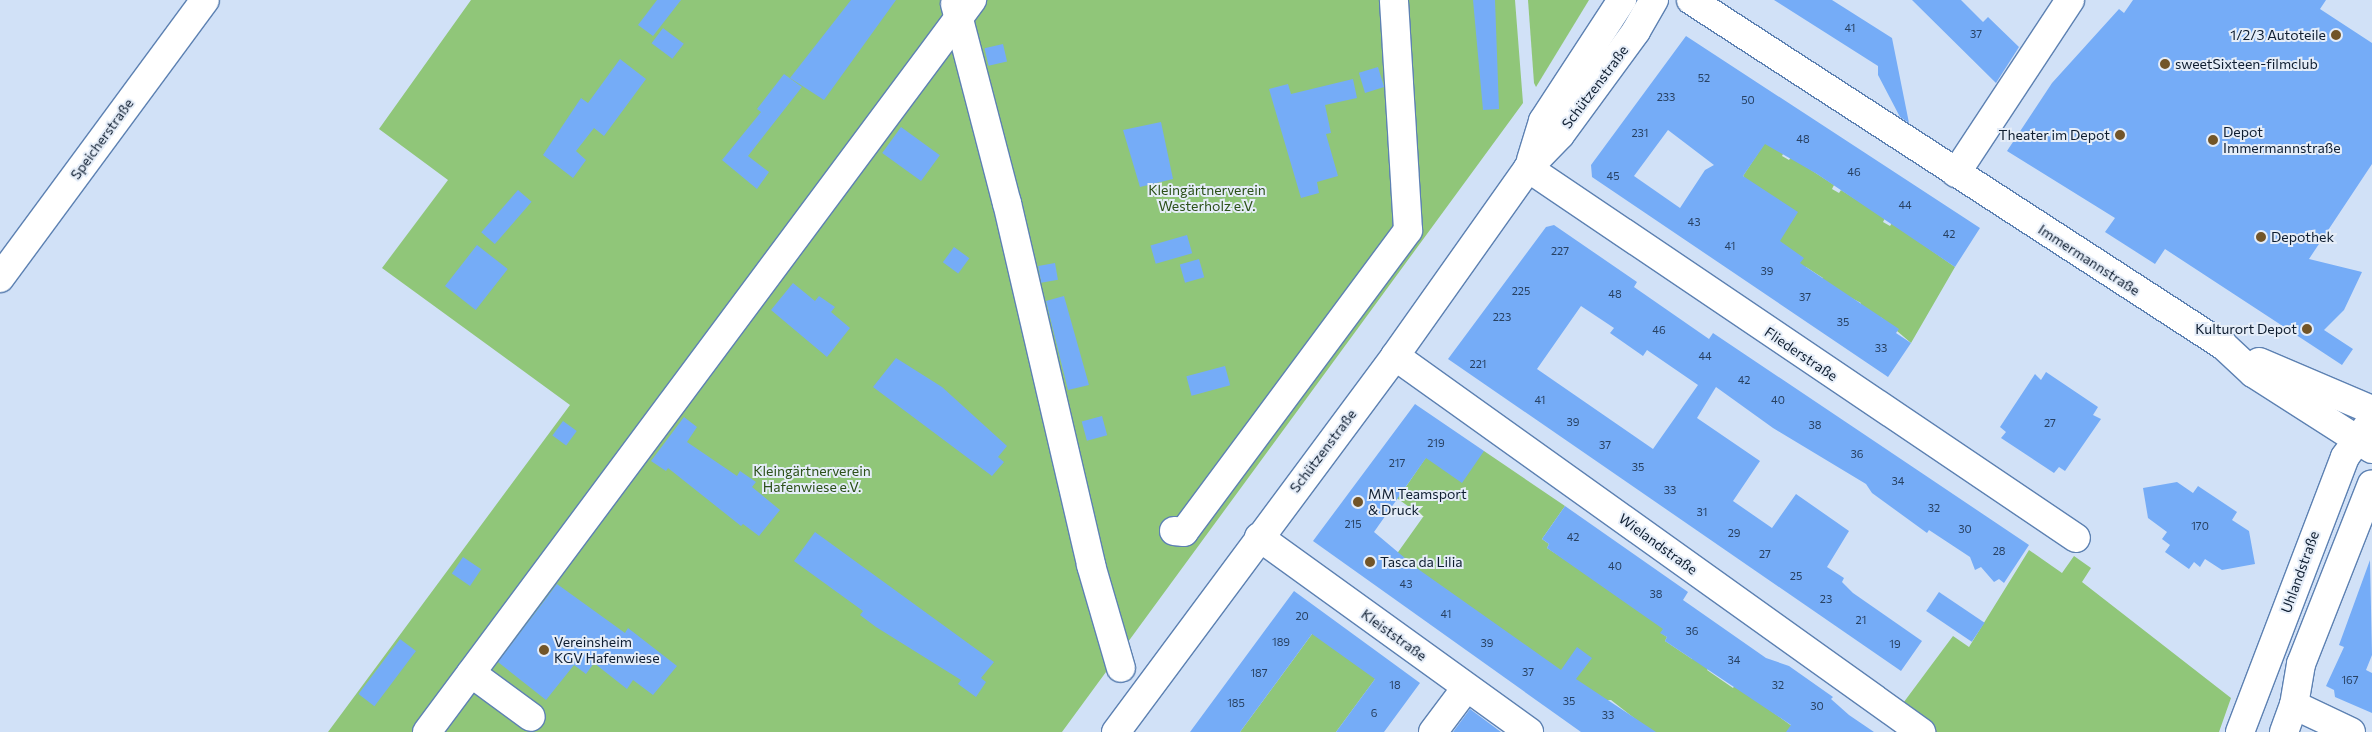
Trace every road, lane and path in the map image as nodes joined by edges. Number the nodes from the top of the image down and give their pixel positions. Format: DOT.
graph roads {
  1 [pos="205,0"];
  2 [pos="1394,0"];
  3 [pos="1622,0"];
  4 [pos="1654,0"];
  5 [pos="1691,0"];
  6 [pos="2070,0"];
  7 [pos="962,6"];
  8 [pos="1528,168"];
  9 [pos="1956,173"];
  10 [pos="0,278"];
  11 [pos="2224,346"];
  12 [pos="1395,356"];
  13 [pos="2372,410"];
  14 [pos="2366,436"];
  15 [pos="2372,484"];
  16 [pos="1174,531"];
  17 [pos="1260,537"];
  18 [pos="2076,538"];
  19 [pos="2266,664"];
  20 [pos="1121,668"];
  21 [pos="471,673"];
  22 [pos="2299,675"];
  23 [pos="1466,688"];
  24 [pos="2294,705"];
  25 [pos="531,718"];
  26 [pos="427,732"];
  27 [pos="1116,732"];
  28 [pos="1433,732"];
  29 [pos="1529,732"];
  30 [pos="1920,732"];
  31 [pos="2240,732"];
  32 [pos="2284,732"];
  33 [pos="2351,732"];
  1 -- 10 [label="street, Speicherstraße"];
  2 -- 16 [label="street"];
  3 -- 8 [label="street, Schützenstraße"];
  4 -- 8 [label="street, Schützenstraße"];
  5 -- 9 [label="street, Immermannstraße"];
  6 -- 9 [label="street"];
  7 -- 20 [label="street"];
  7 -- 21 [label="street"];
  8 -- 12 [label="street, Schützenstraße"];
  8 -- 18 [label="street, Fliederstraße"];
  9 -- 11 [label="street, Immermannstraße"];
  11 -- 13 [label="street, Immermannstraße"];
  11 -- 14 [label="street, Immermannstraße"];
  12 -- 17 [label="street, Schützenstraße"];
  12 -- 30 [label="street, Wielandstraße"];
  14 -- 19 [label="street, Uhlandstraße"];
  15 -- 22 [label="street"];
  17 -- 23 [label="street, Kleiststraße"];
  17 -- 27 [label="street, Schützenstraße"];
  19 -- 22 [label="street"];
  19 -- 31 [label="street, Uhlandstraße"];
  21 -- 25 [label="street"];
  21 -- 26 [label="street"];
  22 -- 24 [label="street"];
  23 -- 28 [label="street"];
  23 -- 29 [label="street, Kleiststraße"];
  24 -- 32 [label="street"];
  24 -- 33 [label="street"];
}
